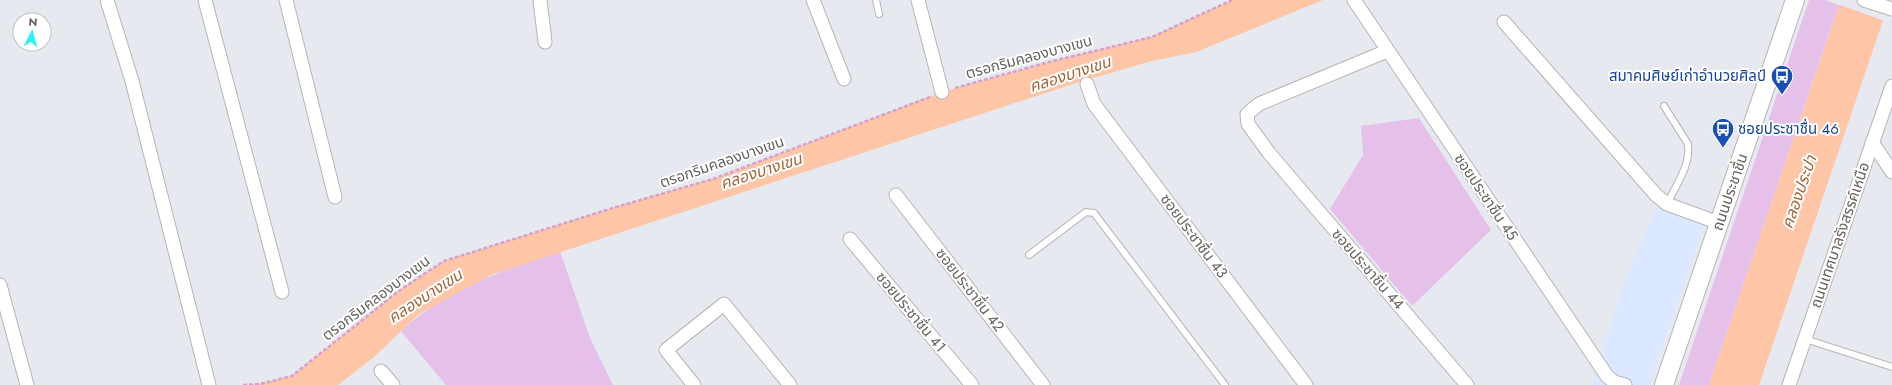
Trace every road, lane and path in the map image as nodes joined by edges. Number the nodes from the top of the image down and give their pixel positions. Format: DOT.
graph roads {
  1 [pos="107,0"];
  2 [pos="205,0"];
  3 [pos="286,0"];
  4 [pos="540,0"];
  5 [pos="813,0"];
  6 [pos="876,0"];
  7 [pos="918,0"];
  8 [pos="1232,0"];
  9 [pos="1354,0"];
  10 [pos="1795,0"];
  11 [pos="1864,0"];
  12 [pos="1892,10"];
  13 [pos="879,14"];
  14 [pos="1504,22"];
  15 [pos="544,42"];
  16 [pos="1387,51"];
  17 [pos="844,79"];
  18 [pos="1087,84"];
  19 [pos="1892,86"];
  20 [pos="942,92"];
  21 [pos="1664,106"];
  22 [pos="1872,142"];
  23 [pos="1892,172"];
  24 [pos="896,196"];
  25 [pos="335,197"];
  26 [pos="1667,204"];
  27 [pos="1719,223"];
  28 [pos="850,239"];
  29 [pos="1029,255"];
  30 [pos="0,285"];
  31 [pos="282,292"];
  32 [pos="1805,339"];
  33 [pos="1892,367"];
  34 [pos="381,371"];
  35 [pos="27,385"];
  36 [pos="209,385"];
  37 [pos="243,385"];
  38 [pos="393,385"];
  39 [pos="694,385"];
  40 [pos="790,385"];
  41 [pos="972,385"];
  42 [pos="1043,385"];
  43 [pos="1225,385"];
  44 [pos="1306,385"];
  45 [pos="1467,385"];
  46 [pos="1625,385"];
  47 [pos="1664,385"];
  48 [pos="1789,385"];
  1 -- 36 [label="street"];
  2 -- 31 [label="street"];
  3 -- 25 [label="street"];
  4 -- 15 [label="street"];
  5 -- 17 [label="street"];
  6 -- 13 [label="lane"];
  7 -- 20 [label="street"];
  8 -- 20 [label="path, ตรอกริมคลองบางเขน"];
  9 -- 16 [label="street, ซอยประชาชื่น 45"];
  10 -- 27 [label="main road, ถนนประชาชื่น"];
  11 -- 12 [label="street"];
  14 -- 26 [label="street"];
  16 -- 45 [label="street, ซอยประชาชื่น 44"];
  16 -- 46 [label="street, ซอยประชาชื่น 45"];
  18 -- 44 [label="street, ซอยประชาชื่น 43"];
  19 -- 22 [label="street, ถนนเทศบาลรังสรรค์เหนือ"];
  20 -- 37 [label="path, ตรอกริมคลองบางเขน"];
  21 -- 26 [label="lane"];
  22 -- 23 [label="street"];
  22 -- 32 [label="street, ถนนเทศบาลรังสรรค์เหนือ"];
  24 -- 42 [label="street, ซอยประชาชื่น 42"];
  26 -- 27 [label="street"];
  27 -- 47 [label="main road, ถนนประชาชื่น"];
  28 -- 41 [label="street, ซอยประชาชื่น 41"];
  29 -- 43 [label="lane"];
  30 -- 35 [label="street"];
  32 -- 33 [label="lane"];
  32 -- 48 [label="street, ถนนเทศบาลรังสรรค์เหนือ"];
  34 -- 38 [label="street"];
  39 -- 40 [label="street"];
}
